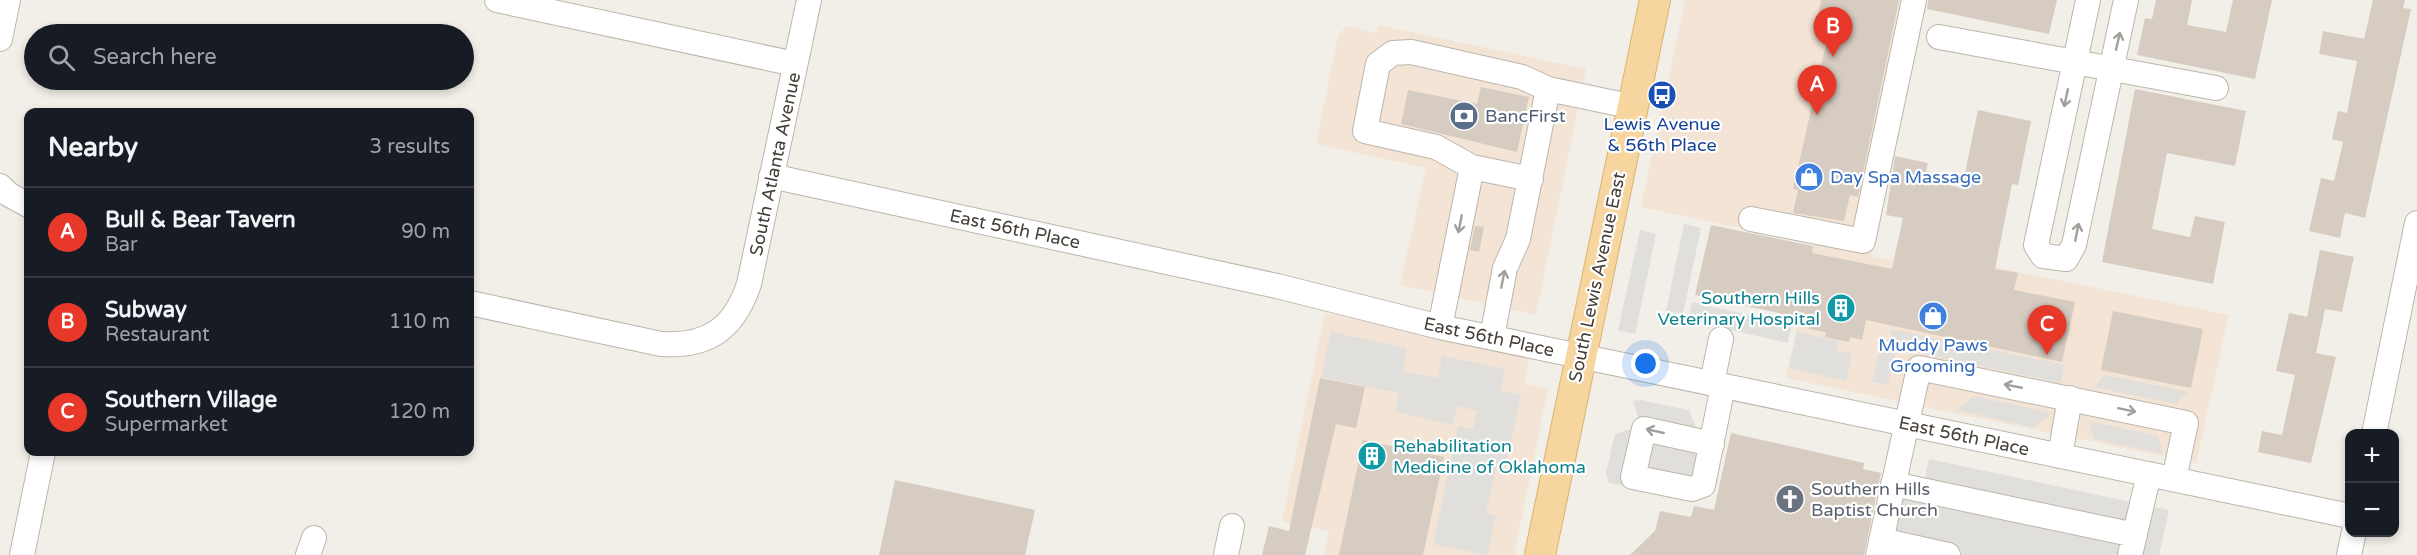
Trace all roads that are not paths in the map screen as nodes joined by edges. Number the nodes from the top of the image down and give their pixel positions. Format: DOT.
graph roads {
  1 [pos="8,0"];
  2 [pos="497,0"];
  3 [pos="809,0"];
  4 [pos="1656,0"];
  5 [pos="1914,0"];
  6 [pos="2088,0"];
  7 [pos="2126,0"];
  8 [pos="1939,37"];
  9 [pos="0,39"];
  10 [pos="2074,62"];
  11 [pos="795,64"];
  12 [pos="2111,70"];
  13 [pos="2216,88"];
  14 [pos="1548,89"];
  15 [pos="1634,107"];
  16 [pos="1472,167"];
  17 [pos="771,176"];
  18 [pos="1531,179"];
  19 [pos="0,186"];
  20 [pos="24,204"];
  21 [pos="1751,219"];
  22 [pos="2417,223"];
  23 [pos="474,304"];
  24 [pos="1440,327"];
  25 [pos="1492,337"];
  26 [pos="1721,339"];
  27 [pos="1580,356"];
  28 [pos="1718,385"];
  29 [pos="2070,398"];
  30 [pos="1906,424"];
  31 [pos="2375,429"];
  32 [pos="1712,444"];
  33 [pos="42,456"];
  34 [pos="2060,456"];
  35 [pos="2149,474"];
  36 [pos="2174,479"];
  37 [pos="1893,484"];
  38 [pos="2345,515"];
  39 [pos="1232,526"];
  40 [pos="2353,537"];
  41 [pos="2132,545"];
  42 [pos="1879,548"];
  43 [pos="22,555"];
  44 [pos="1226,555"];
  45 [pos="1540,555"];
  46 [pos="1948,555"];
  47 [pos="2349,555"];
  1 -- 9 [label="street"];
  2 -- 11 [label="street"];
  3 -- 11 [label="street, South Atlanta Avenue"];
  4 -- 15 [label="main road, South Lewis Avenue East"];
  5 -- 21 [label="street"];
  6 -- 10 [label="street"];
  12 -- 7 [label="street, one-way"];
  8 -- 10 [label="street"];
  10 -- 12 [label="street"];
  10 -- 12 [label="street, one-way"];
  11 -- 17 [label="street, South Atlanta Avenue"];
  12 -- 13 [label="street"];
  14 -- 15 [label="street"];
  14 -- 16 [label="street"];
  14 -- 18 [label="street"];
  15 -- 27 [label="main road, South Lewis Avenue East"];
  16 -- 18 [label="street"];
  16 -- 24 [label="street, one-way"];
  17 -- 23 [label="street, South Atlanta Avenue"];
  17 -- 24 [label="street, East 56th Place"];
  25 -- 18 [label="street, one-way"];
  19 -- 20 [label="street"];
  22 -- 31 [label="street"];
  24 -- 25 [label="street, East 56th Place"];
  25 -- 27 [label="street, East 56th Place"];
  26 -- 28 [label="street"];
  27 -- 28 [label="street, East 56th Place"];
  27 -- 45 [label="main road, South Lewis Avenue East"];
  28 -- 30 [label="street, East 56th Place"];
  28 -- 32 [label="street"];
  29 -- 30 [label="street, one-way"];
  29 -- 34 [label="street"];
  29 -- 36 [label="street, one-way"];
  30 -- 34 [label="street, East 56th Place"];
  30 -- 37 [label="street"];
  33 -- 43 [label="street"];
  34 -- 35 [label="street, East 56th Place"];
  35 -- 36 [label="street, East 56th Place"];
  35 -- 41 [label="street"];
  36 -- 38 [label="street, East 56th Place"];
  37 -- 41 [label="street"];
  37 -- 42 [label="street"];
  39 -- 44 [label="street"];
  40 -- 47 [label="street"];
  42 -- 46 [label="street"];
}
